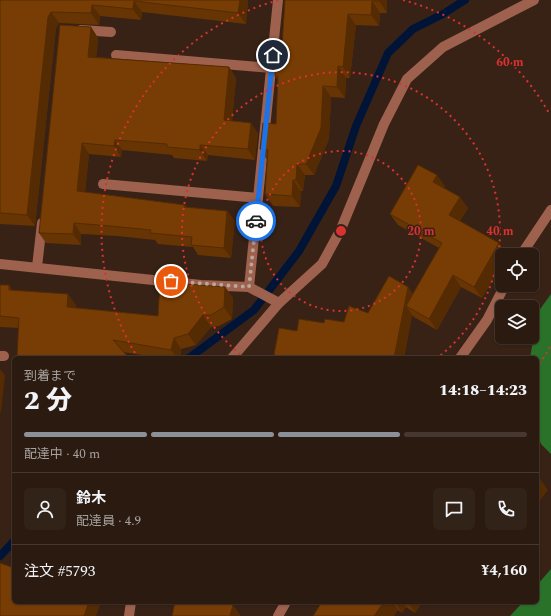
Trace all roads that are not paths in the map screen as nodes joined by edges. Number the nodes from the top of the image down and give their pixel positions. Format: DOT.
graph roads {
  1 [pos="278,0"];
  2 [pos="534,0"];
  3 [pos="69,29"];
  4 [pos="111,32"];
  5 [pos="116,55"];
  6 [pos="271,68"];
  7 [pos="103,184"];
  8 [pos="258,198"];
  9 [pos="551,210"];
  10 [pos="42,215"];
  11 [pos="526,248"];
  12 [pos="0,264"];
  13 [pos="37,267"];
  14 [pos="249,287"];
  15 [pos="501,292"];
  16 [pos="279,303"];
  17 [pos="234,356"];
  18 [pos="461,356"];
  19 [pos="129,604"];
  20 [pos="285,604"];
  21 [pos="128,616"];
  22 [pos="278,616"];
  1 -- 6 [label="street"];
  2 -- 16 [label="street"];
  3 -- 4 [label="street"];
  5 -- 6 [label="street"];
  6 -- 8 [label="street"];
  7 -- 8 [label="street"];
  8 -- 14 [label="street"];
  9 -- 11 [label="street"];
  10 -- 13 [label="street"];
  12 -- 13 [label="street"];
  13 -- 14 [label="street"];
  14 -- 16 [label="street"];
  15 -- 18 [label="street"];
  16 -- 17 [label="street"];
  19 -- 21 [label="street"];
  20 -- 22 [label="street"];
}
